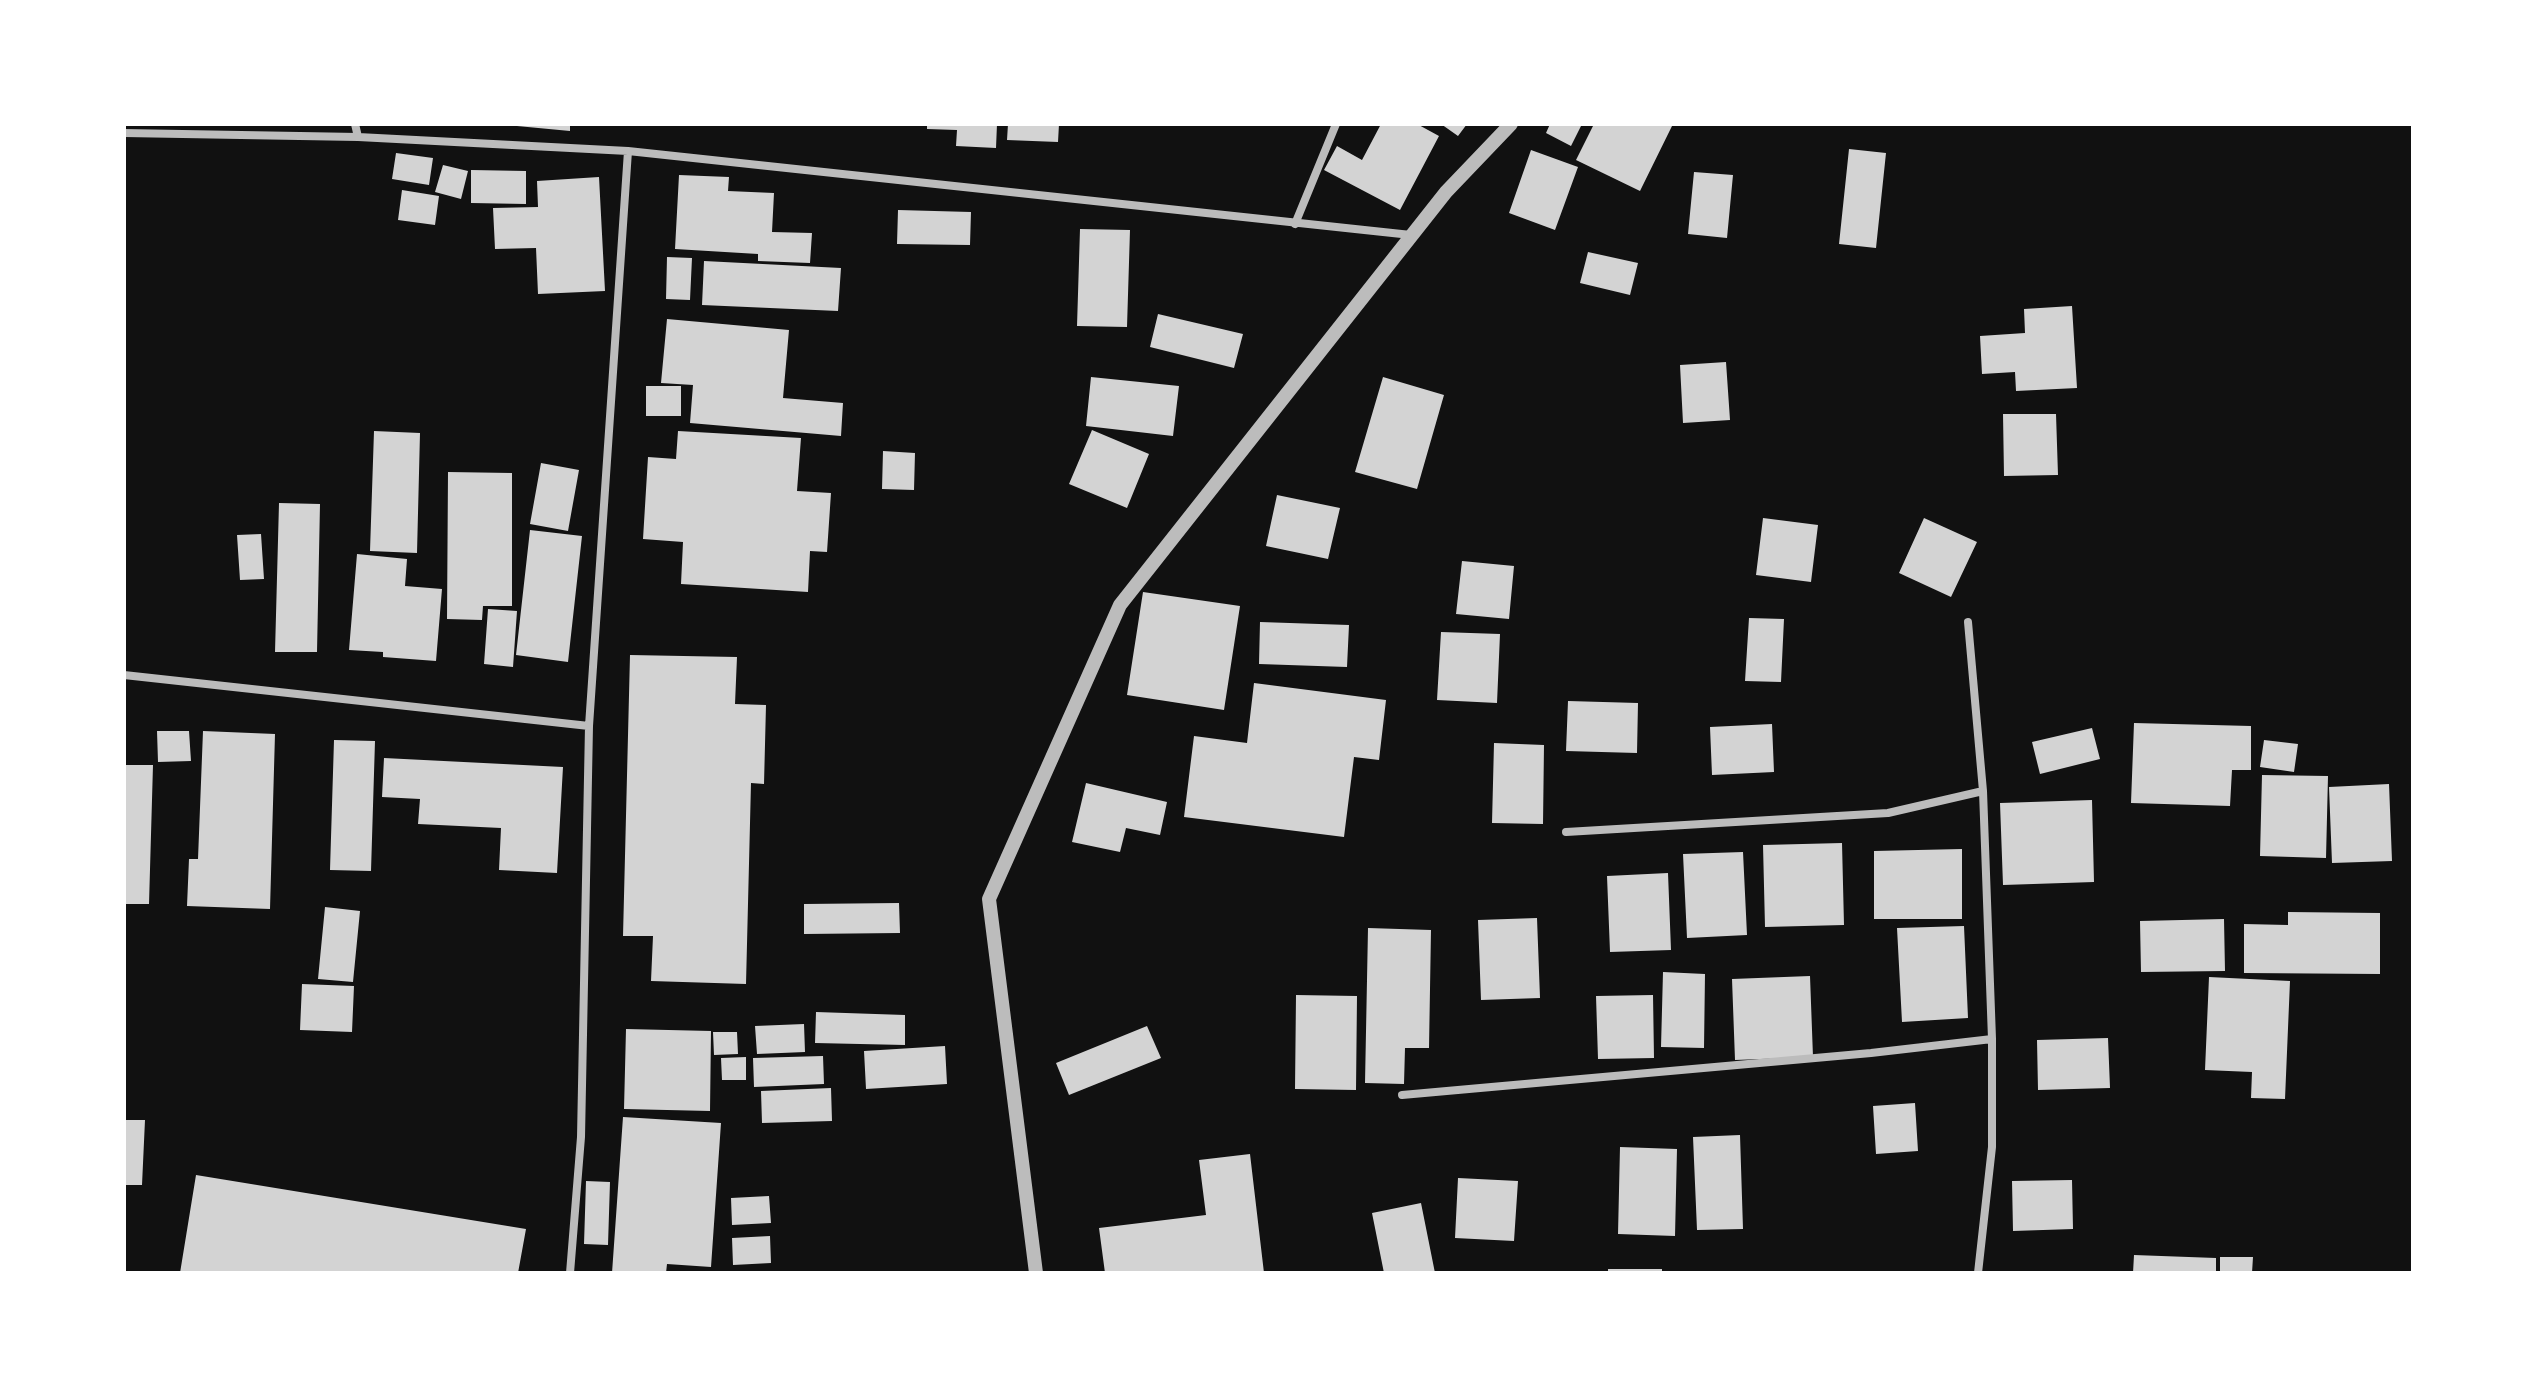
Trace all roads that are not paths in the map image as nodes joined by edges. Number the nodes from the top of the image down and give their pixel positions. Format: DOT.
graph roads {
  1 [pos="355,124"];
  2 [pos="1336,124"];
  3 [pos="1511,124"];
  4 [pos="124,133"];
  5 [pos="358,137"];
  6 [pos="628,151"];
  7 [pos="1295,224"];
  8 [pos="1411,235"];
  9 [pos="1968,622"];
  10 [pos="124,675"];
  11 [pos="589,726"];
  12 [pos="1983,791"];
  13 [pos="1566,832"];
  14 [pos="1992,1039"];
  15 [pos="1402,1095"];
  16 [pos="570,1273"];
  17 [pos="1036,1273"];
  18 [pos="1978,1273"];
  1 -- 5 [label="street"];
  2 -- 7 [label="street"];
  3 -- 8 [label="street"];
  4 -- 5 [label="street"];
  5 -- 6 [label="street"];
  6 -- 7 [label="street"];
  6 -- 11 [label="street"];
  7 -- 8 [label="street"];
  8 -- 17 [label="street"];
  9 -- 12 [label="street"];
  10 -- 11 [label="street"];
  11 -- 16 [label="street"];
  12 -- 13 [label="street"];
  12 -- 14 [label="street"];
  14 -- 15 [label="street"];
  14 -- 18 [label="street"];
}
